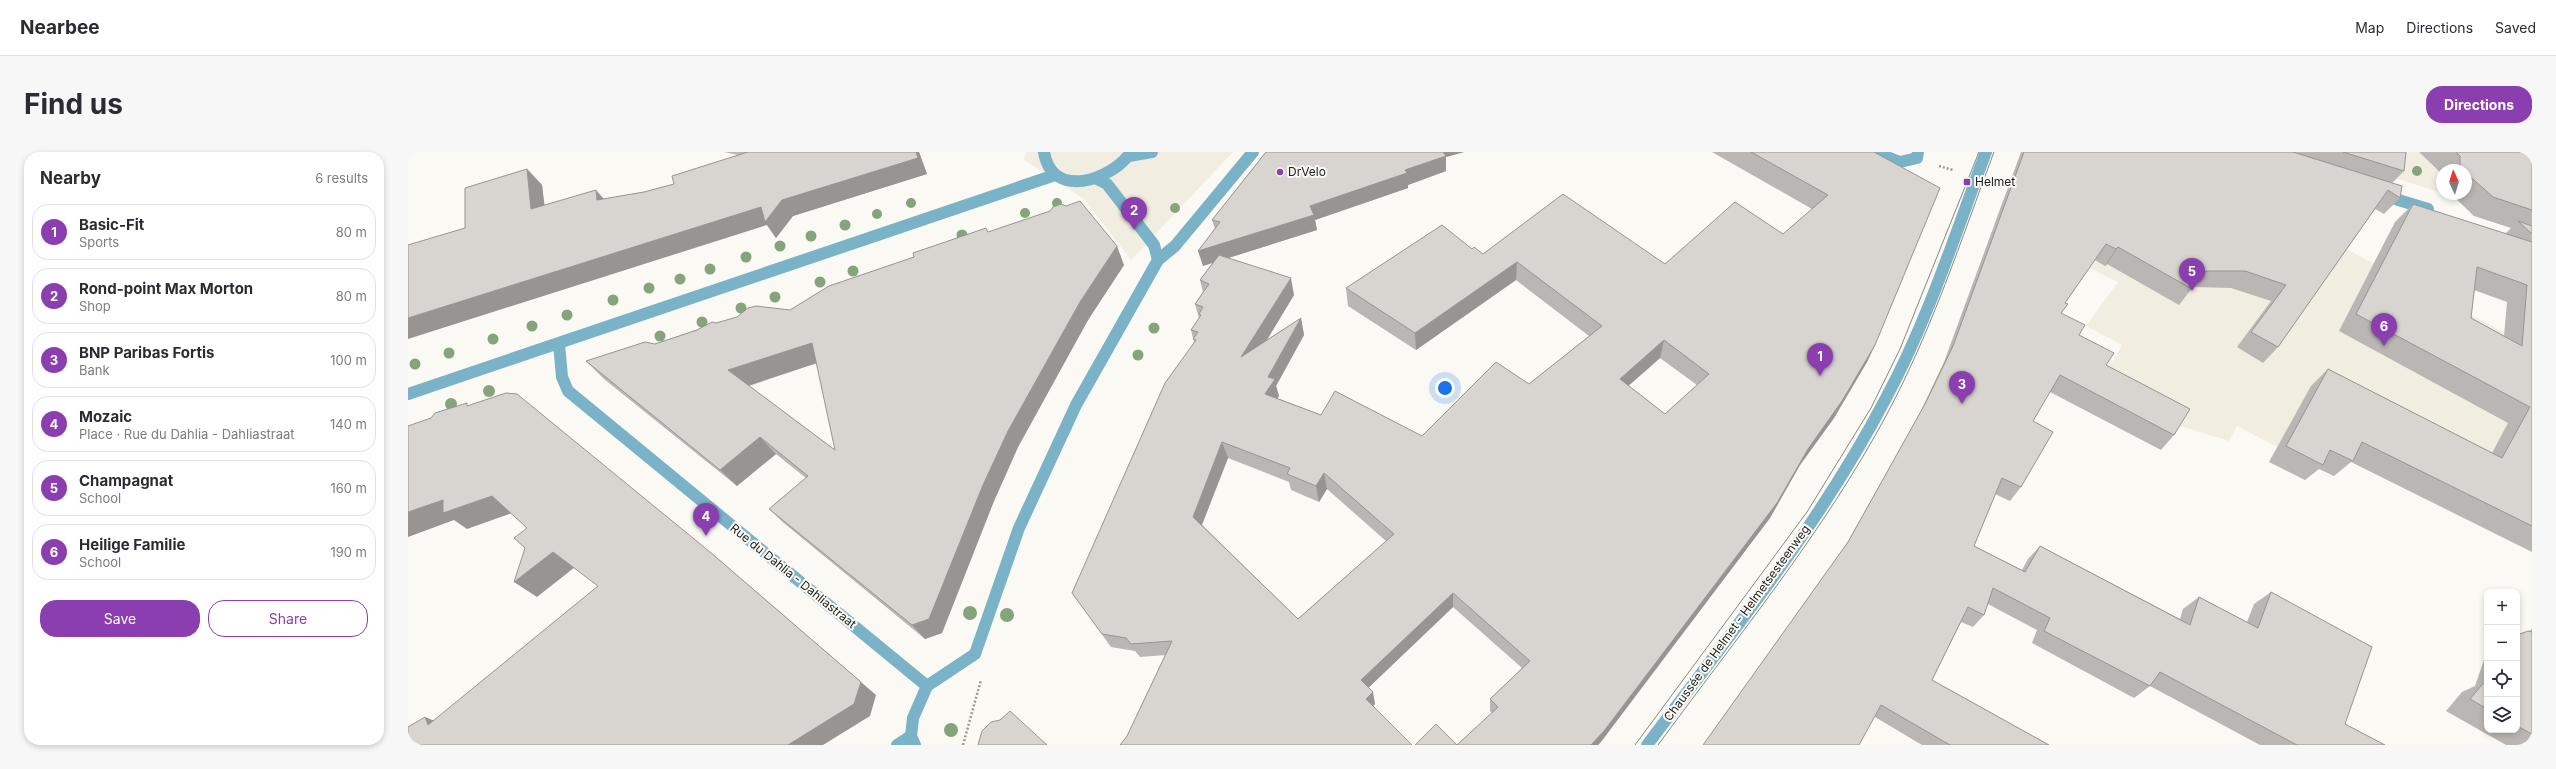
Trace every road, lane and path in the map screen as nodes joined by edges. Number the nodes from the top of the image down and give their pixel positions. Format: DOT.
graph roads {
  1 [pos="1044,152"];
  2 [pos="1152,152"];
  3 [pos="1253,152"];
  4 [pos="1874,152"];
  5 [pos="1918,152"];
  6 [pos="1986,152"];
  7 [pos="1130,154"];
  8 [pos="1055,175"];
  9 [pos="1098,178"];
  10 [pos="2372,192"];
  11 [pos="2438,212"];
  12 [pos="1158,260"];
  13 [pos="558,344"];
  14 [pos="408,394"];
  15 [pos="974,654"];
  16 [pos="927,686"];
  17 [pos="913,741"];
  18 [pos="897,745"];
  19 [pos="963,745"];
  20 [pos="1647,745"];
  1 -- 8 [label="street"];
  2 -- 7 [label="street"];
  3 -- 12 [label="street"];
  4 -- 5 [label="street"];
  6 -- 20 [label="street, Chaussée de Helmet - Helmetsesteenweg"];
  7 -- 9 [label="street"];
  8 -- 9 [label="street"];
  8 -- 13 [label="street"];
  9 -- 12 [label="street"];
  10 -- 11 [label="street"];
  12 -- 15 [label="street"];
  13 -- 14 [label="street"];
  13 -- 16 [label="street, Rue du Dahlia - Dahliastraat"];
  15 -- 16 [label="street"];
  15 -- 19 [label="path"];
  16 -- 17 [label="street"];
  17 -- 18 [label="street"];
}
